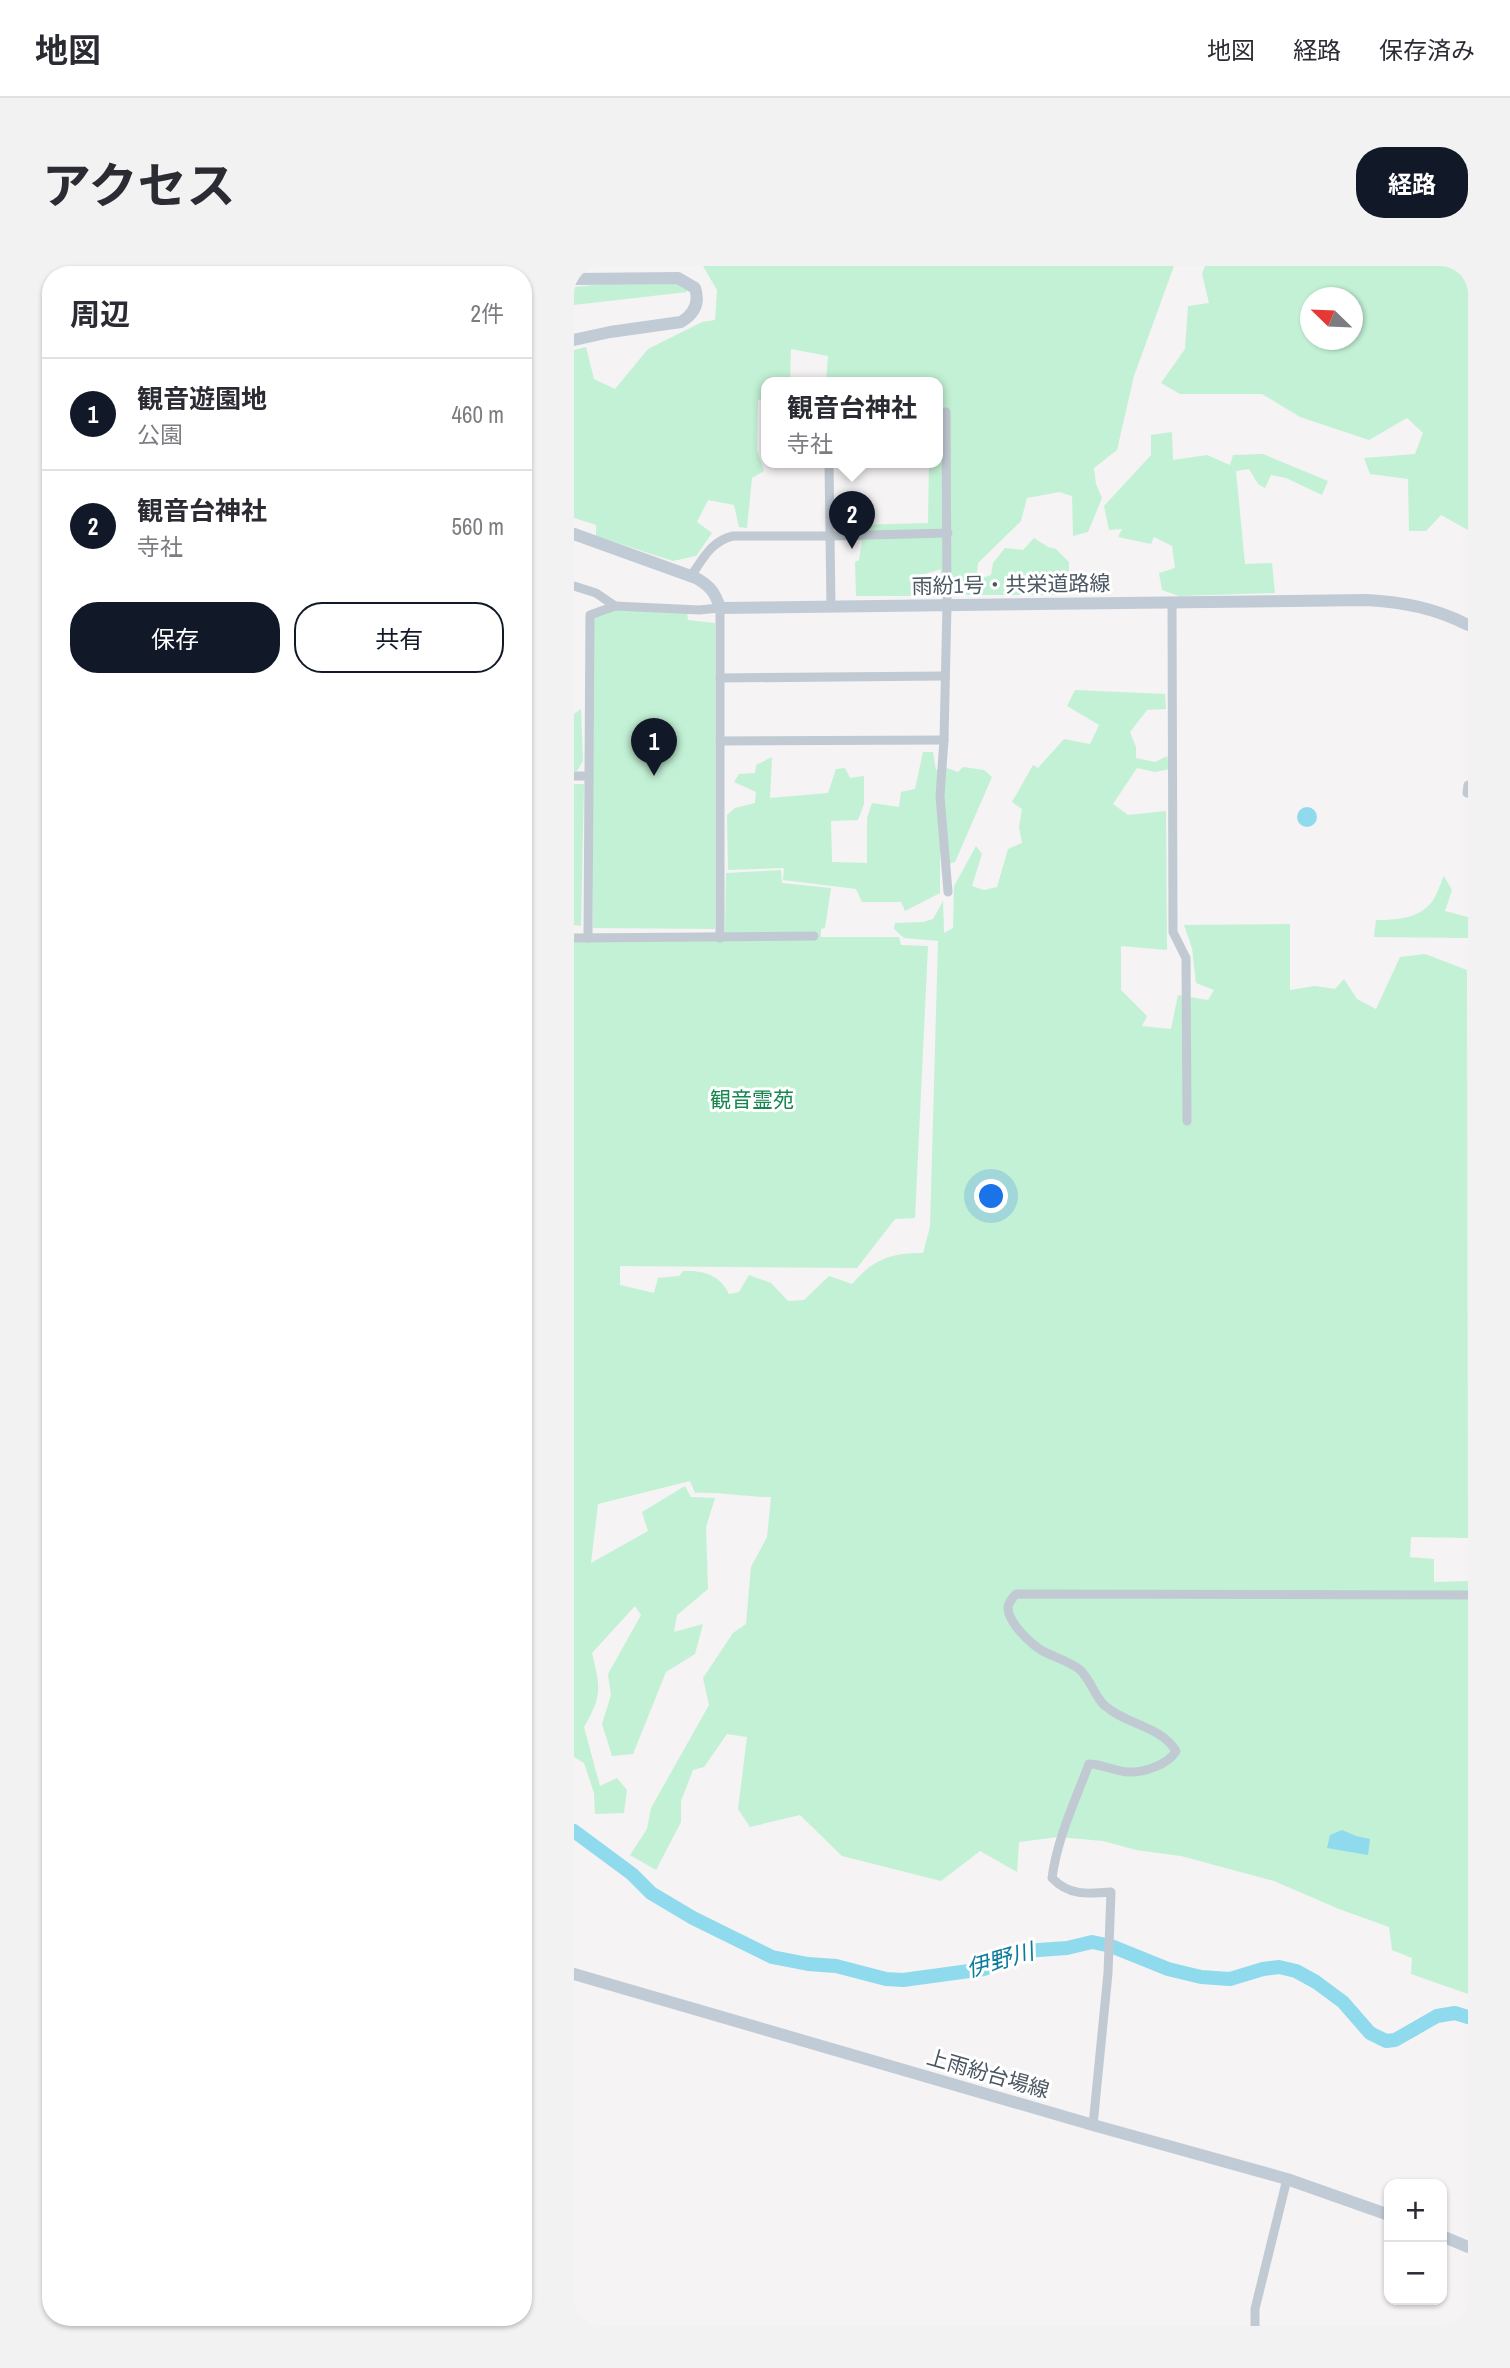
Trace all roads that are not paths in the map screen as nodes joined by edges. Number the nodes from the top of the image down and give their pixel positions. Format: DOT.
graph roads {
  1 [pos="574,279"];
  2 [pos="574,340"];
  3 [pos="943,412"];
  4 [pos="829,468"];
  5 [pos="948,533"];
  6 [pos="574,534"];
  7 [pos="830,536"];
  8 [pos="691,576"];
  9 [pos="574,586"];
  10 [pos="1172,602"];
  11 [pos="947,604"];
  12 [pos="615,606"];
  13 [pos="831,606"];
  14 [pos="720,608"];
  15 [pos="1468,625"];
  16 [pos="944,676"];
  17 [pos="720,678"];
  18 [pos="944,740"];
  19 [pos="720,741"];
  20 [pos="574,776"];
  21 [pos="589,776"];
  22 [pos="1468,785"];
  23 [pos="1468,793"];
  24 [pos="948,892"];
  25 [pos="814,936"];
  26 [pos="588,938"];
  27 [pos="720,938"];
  28 [pos="574,939"];
  29 [pos="1187,1121"];
  30 [pos="1468,1595"];
  31 [pos="574,1974"];
  32 [pos="1093,2125"];
  33 [pos="1287,2179"];
  34 [pos="1384,2213"];
  35 [pos="1447,2238"];
  36 [pos="1468,2247"];
  37 [pos="1255,2326"];
  1 -- 2 [label="street"];
  3 -- 5 [label="street"];
  4 -- 7 [label="street"];
  5 -- 7 [label="street"];
  5 -- 11 [label="street"];
  6 -- 8 [label="street"];
  7 -- 8 [label="street"];
  7 -- 13 [label="street"];
  8 -- 14 [label="street"];
  9 -- 12 [label="street"];
  10 -- 11 [label="street, 雨紛1号・共栄道路線"];
  10 -- 15 [label="street, 雨紛1号・共栄道路線"];
  10 -- 29 [label="street"];
  11 -- 13 [label="street, 雨紛1号・共栄道路線"];
  11 -- 16 [label="street"];
  12 -- 14 [label="street"];
  12 -- 21 [label="street"];
  13 -- 14 [label="street, 雨紛1号・共栄道路線"];
  14 -- 17 [label="street"];
  16 -- 17 [label="street"];
  16 -- 18 [label="street"];
  17 -- 19 [label="street"];
  18 -- 19 [label="street"];
  18 -- 24 [label="street"];
  19 -- 27 [label="street"];
  20 -- 21 [label="street"];
  21 -- 26 [label="street"];
  22 -- 23 [label="street"];
  25 -- 27 [label="street"];
  26 -- 27 [label="street"];
  26 -- 28 [label="street"];
  30 -- 32 [label="street"];
  31 -- 32 [label="street, 上雨紛台場線"];
  32 -- 33 [label="street, 上雨紛台場線"];
  33 -- 34 [label="street, 上雨紛台場線"];
  33 -- 37 [label="street"];
  35 -- 36 [label="street"];
}
